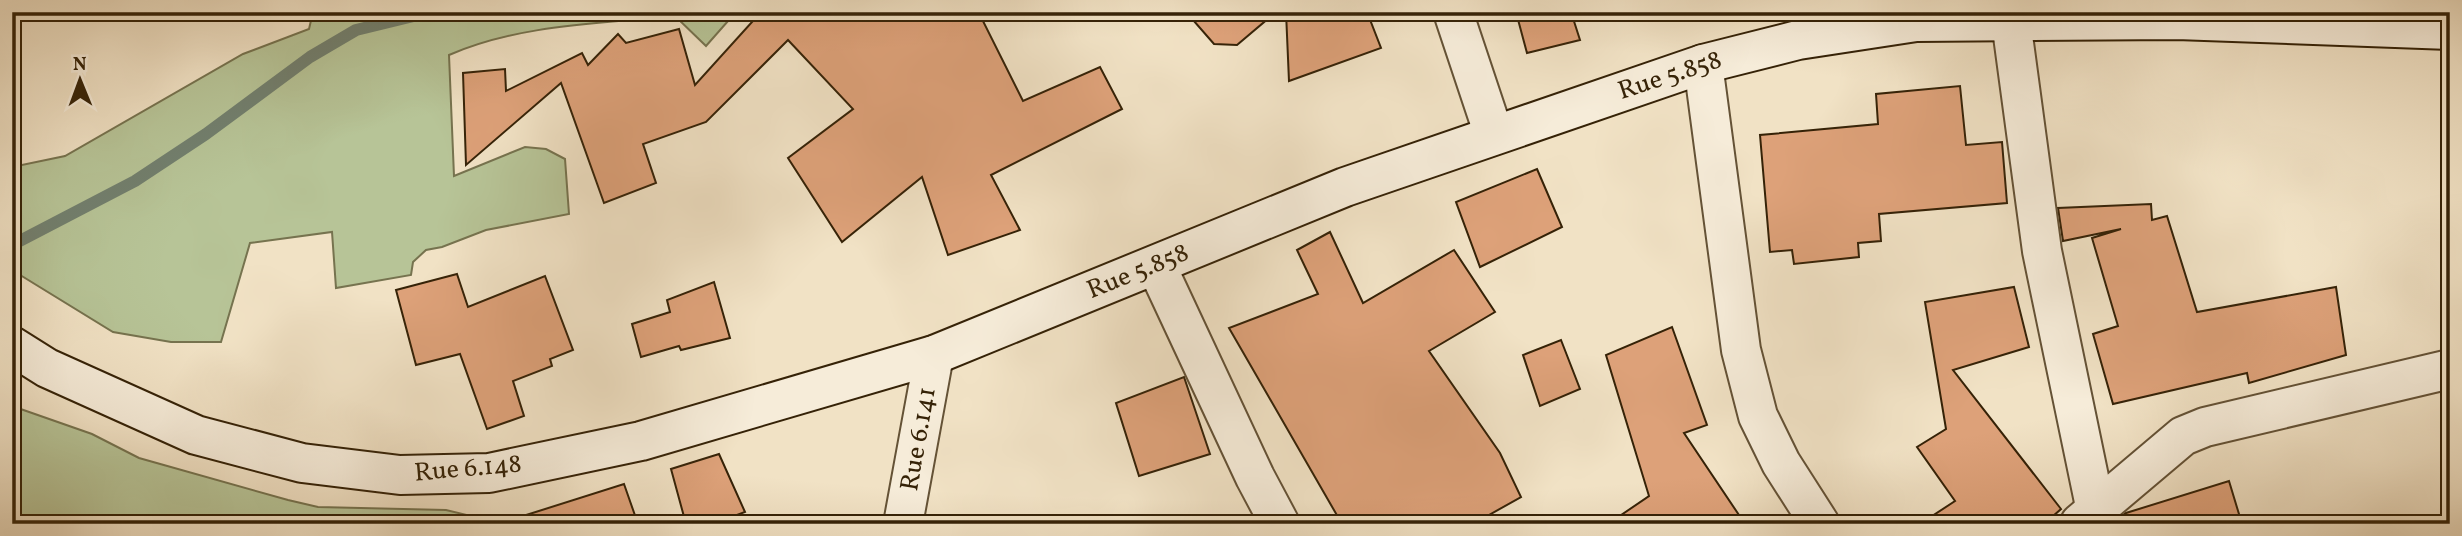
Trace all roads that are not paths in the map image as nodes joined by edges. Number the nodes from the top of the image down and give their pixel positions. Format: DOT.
graph roads {
  1 [pos="1453,12"];
  2 [pos="2011,21"];
  3 [pos="2450,30"];
  4 [pos="1703,64"];
  5 [pos="1494,135"];
  6 [pos="1156,265"];
  7 [pos="12,346"];
  8 [pos="934,355"];
  9 [pos="2450,369"];
  10 [pos="2087,517"];
  11 [pos="903,524"];
  12 [pos="1280,524"];
  13 [pos="1820,524"];
  1 -- 5 [label="street"];
  2 -- 3 [label="street, Rue 5.858"];
  2 -- 4 [label="street, Rue 5.858"];
  2 -- 10 [label="street"];
  4 -- 5 [label="street, Rue 5.858"];
  4 -- 13 [label="street"];
  5 -- 6 [label="street, Rue 5.858"];
  6 -- 8 [label="street, Rue 5.858"];
  6 -- 12 [label="street"];
  7 -- 8 [label="street, Rue 6.148"];
  8 -- 11 [label="street, Rue 6.141"];
  9 -- 10 [label="street"];
}
